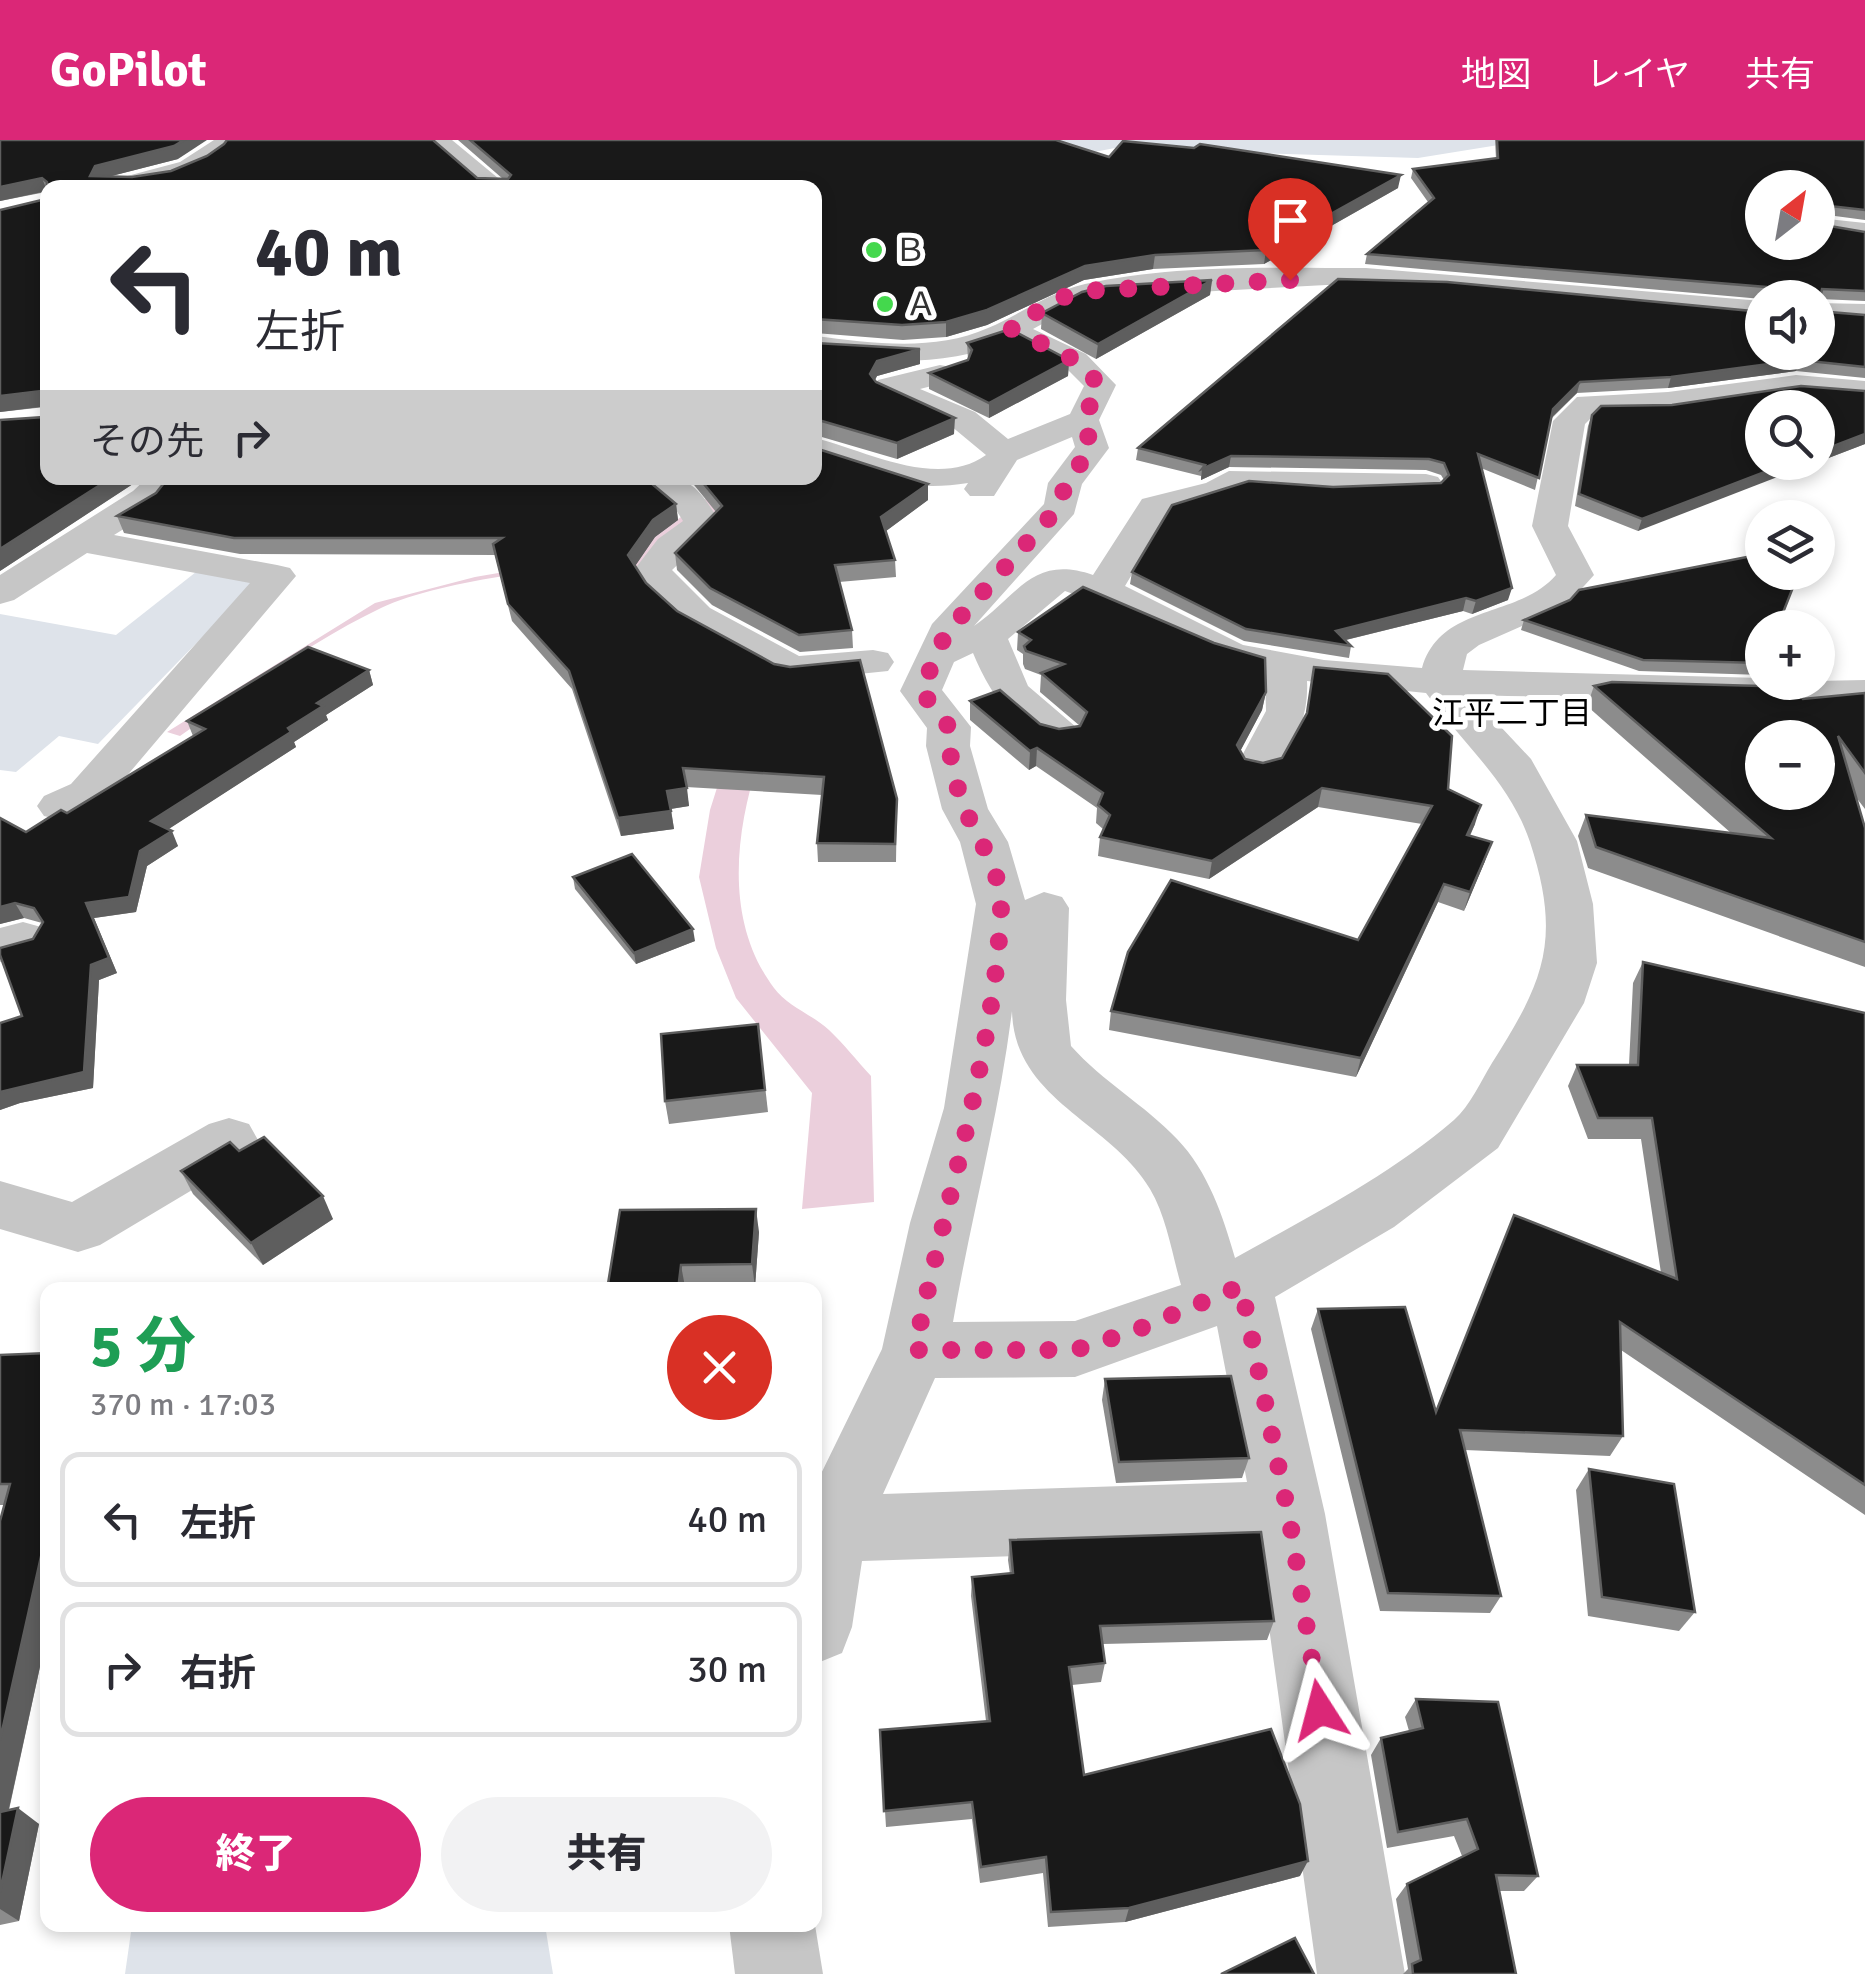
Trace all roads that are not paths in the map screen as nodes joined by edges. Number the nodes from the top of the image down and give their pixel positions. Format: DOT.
graph roads {
  1 [pos="227,140"];
  2 [pos="438,140"];
  3 [pos="139,180"];
  4 [pos="488,180"];
  5 [pos="1835,228"];
  6 [pos="1865,231"];
  7 [pos="1398,307"];
  8 [pos="1835,312"];
  9 [pos="1865,313"];
  10 [pos="1010,328"];
  11 [pos="1745,344"];
  12 [pos="1745,344"];
  13 [pos="822,346"];
  14 [pos="947,350"];
  15 [pos="1745,350"];
  16 [pos="1815,370"];
  17 [pos="1865,390"];
  18 [pos="1083,420"];
  19 [pos="825,452"];
  20 [pos="994,469"];
  21 [pos="1426,484"];
  22 [pos="159,485"];
  23 [pos="669,485"];
  24 [pos="84,541"];
  25 [pos="1103,590"];
  26 [pos="0,592"];
  27 [pos="961,646"];
  28 [pos="873,662"];
  29 [pos="1286,665"];
  30 [pos="1439,682"];
  31 [pos="1865,693"];
  32 [pos="1061,733"];
  33 [pos="1259,765"];
  34 [pos="60,806"];
  35 [pos="1044,908"];
  36 [pos="229,1140"];
  37 [pos="0,1205"];
  38 [pos="1229,1292"];
  39 [pos="915,1350"];
  40 [pos="1288,1514"];
  41 [pos="832,1529"];
  42 [pos="822,1587"];
  43 [pos="773,1932"];
  44 [pos="779,1974"];
  45 [pos="1362,1974"];
  1 -- 3 [label="street"];
  2 -- 4 [label="street"];
  5 -- 6 [label="street"];
  7 -- 11 [label="street"];
  8 -- 9 [label="street"];
  10 -- 12 [label="street"];
  10 -- 14 [label="street"];
  10 -- 18 [label="street"];
  13 -- 14 [label="street"];
  14 -- 20 [label="street"];
  15 -- 30 [label="street"];
  16 -- 17 [label="street"];
  18 -- 20 [label="street"];
  18 -- 27 [label="street"];
  19 -- 20 [label="street"];
  21 -- 25 [label="street"];
  22 -- 24 [label="street"];
  23 -- 28 [label="street"];
  24 -- 26 [label="street"];
  24 -- 34 [label="street"];
  25 -- 27 [label="street"];
  25 -- 29 [label="street"];
  27 -- 32 [label="street"];
  27 -- 39 [label="street"];
  29 -- 30 [label="street"];
  29 -- 33 [label="street"];
  30 -- 31 [label="street"];
  30 -- 38 [label="street"];
  35 -- 38 [label="street"];
  36 -- 37 [label="street"];
  38 -- 39 [label="street"];
  38 -- 40 [label="street"];
  39 -- 41 [label="street"];
  40 -- 41 [label="street"];
  40 -- 45 [label="street"];
  41 -- 42 [label="street"];
  43 -- 44 [label="street"];
}
